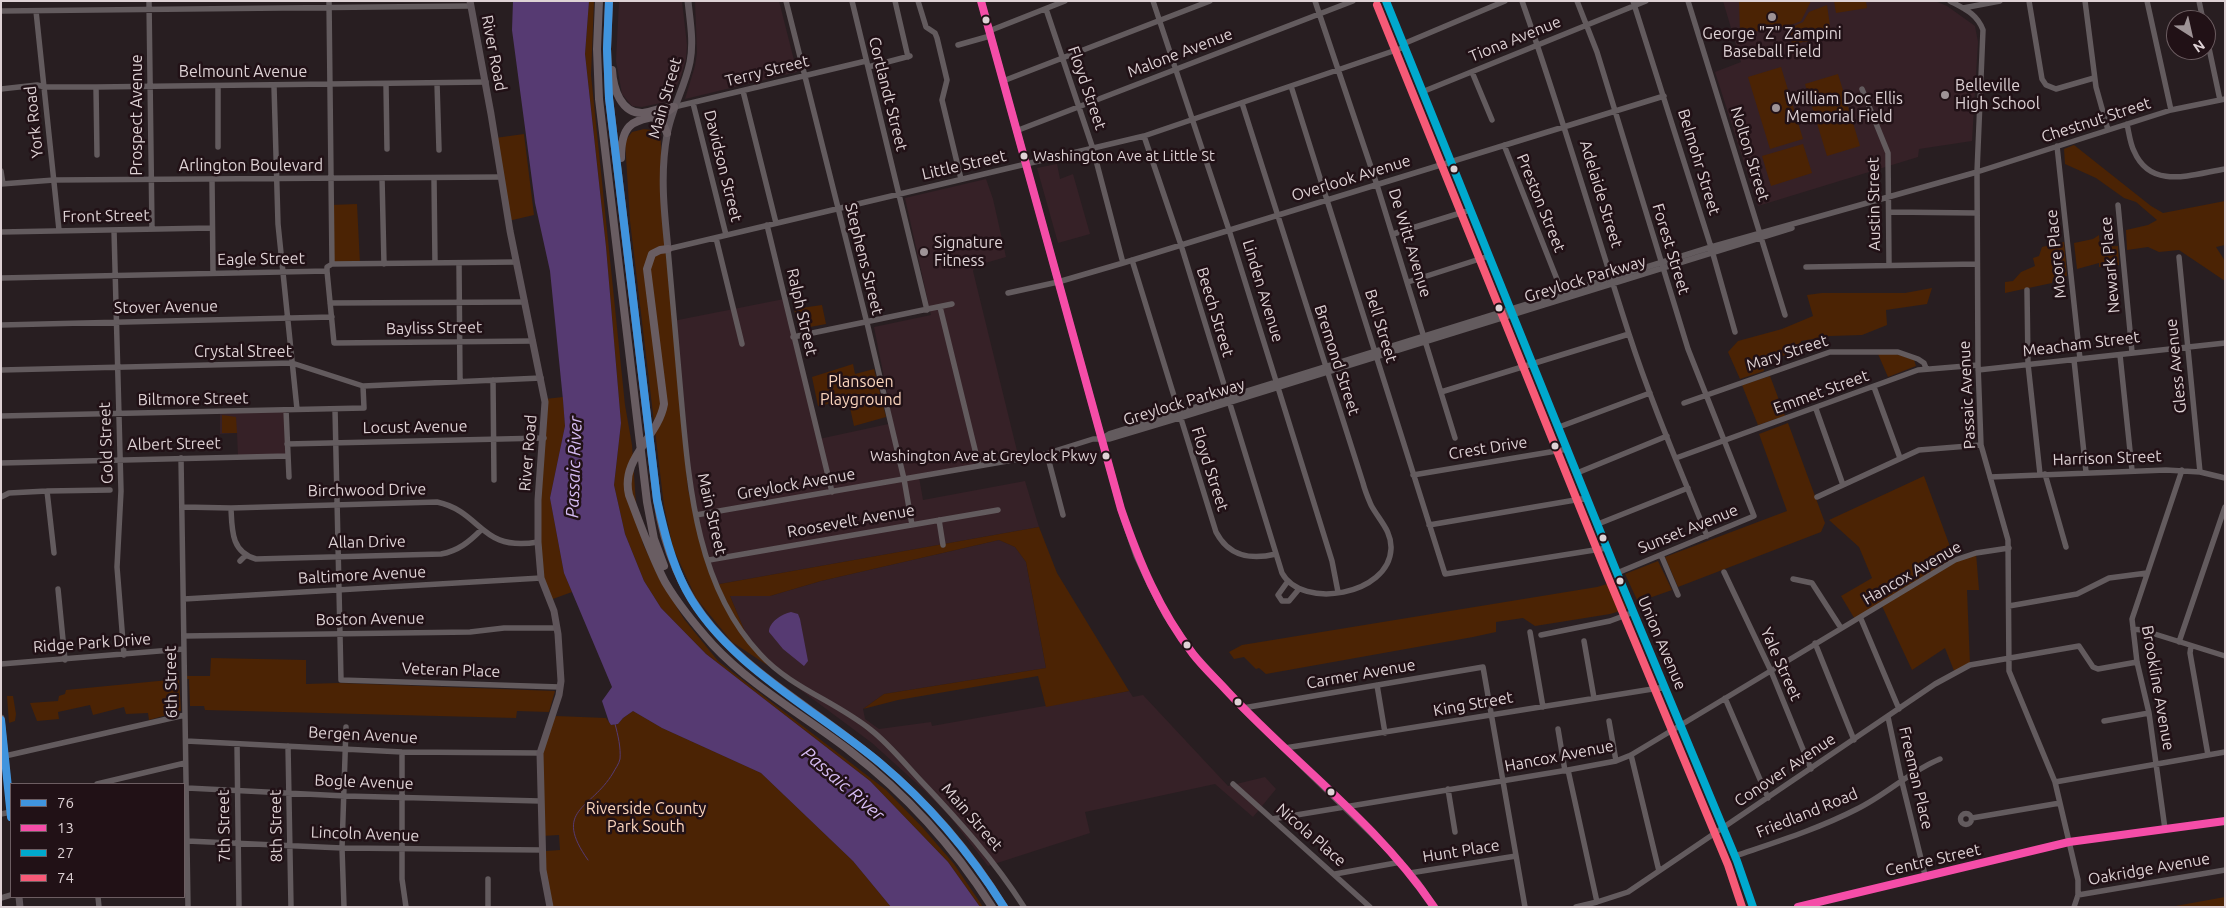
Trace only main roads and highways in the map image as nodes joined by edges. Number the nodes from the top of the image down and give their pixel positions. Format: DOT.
graph roads {
  1 [pos="599,1"];
  2 [pos="609,1"];
  3 [pos="688,1"];
  4 [pos="981,1"];
  5 [pos="470,4"];
  6 [pos="674,108"];
  7 [pos="644,118"];
  8 [pos="667,133"];
  9 [pos="668,249"];
  10 [pos="628,252"];
  11 [pos="691,618"];
  12 [pos="1,718"];
  13 [pos="3,746"];
  14 [pos="10,796"];
  15 [pos="550,907"];
  16 [pos="992,907"];
  17 [pos="1004,907"];
  18 [pos="1434,907"];
  1 -- 11 [label="highway"];
  2 -- 6 [label="highway"];
  2 -- 10 [label="highway"];
  3 -- 6 [label="main road, Main Street"];
  4 -- 18 [label="main road"];
  5 -- 15 [label="main road, River Road"];
  6 -- 7 [label="highway"];
  6 -- 8 [label="main road, Main Street"];
  7 -- 8 [label="highway"];
  7 -- 10 [label="highway"];
  8 -- 9 [label="main road, Main Street"];
  9 -- 11 [label="highway"];
  10 -- 17 [label="highway"];
  11 -- 16 [label="highway"];
  12 -- 13 [label="main road"];
  13 -- 14 [label="main road"];
}
